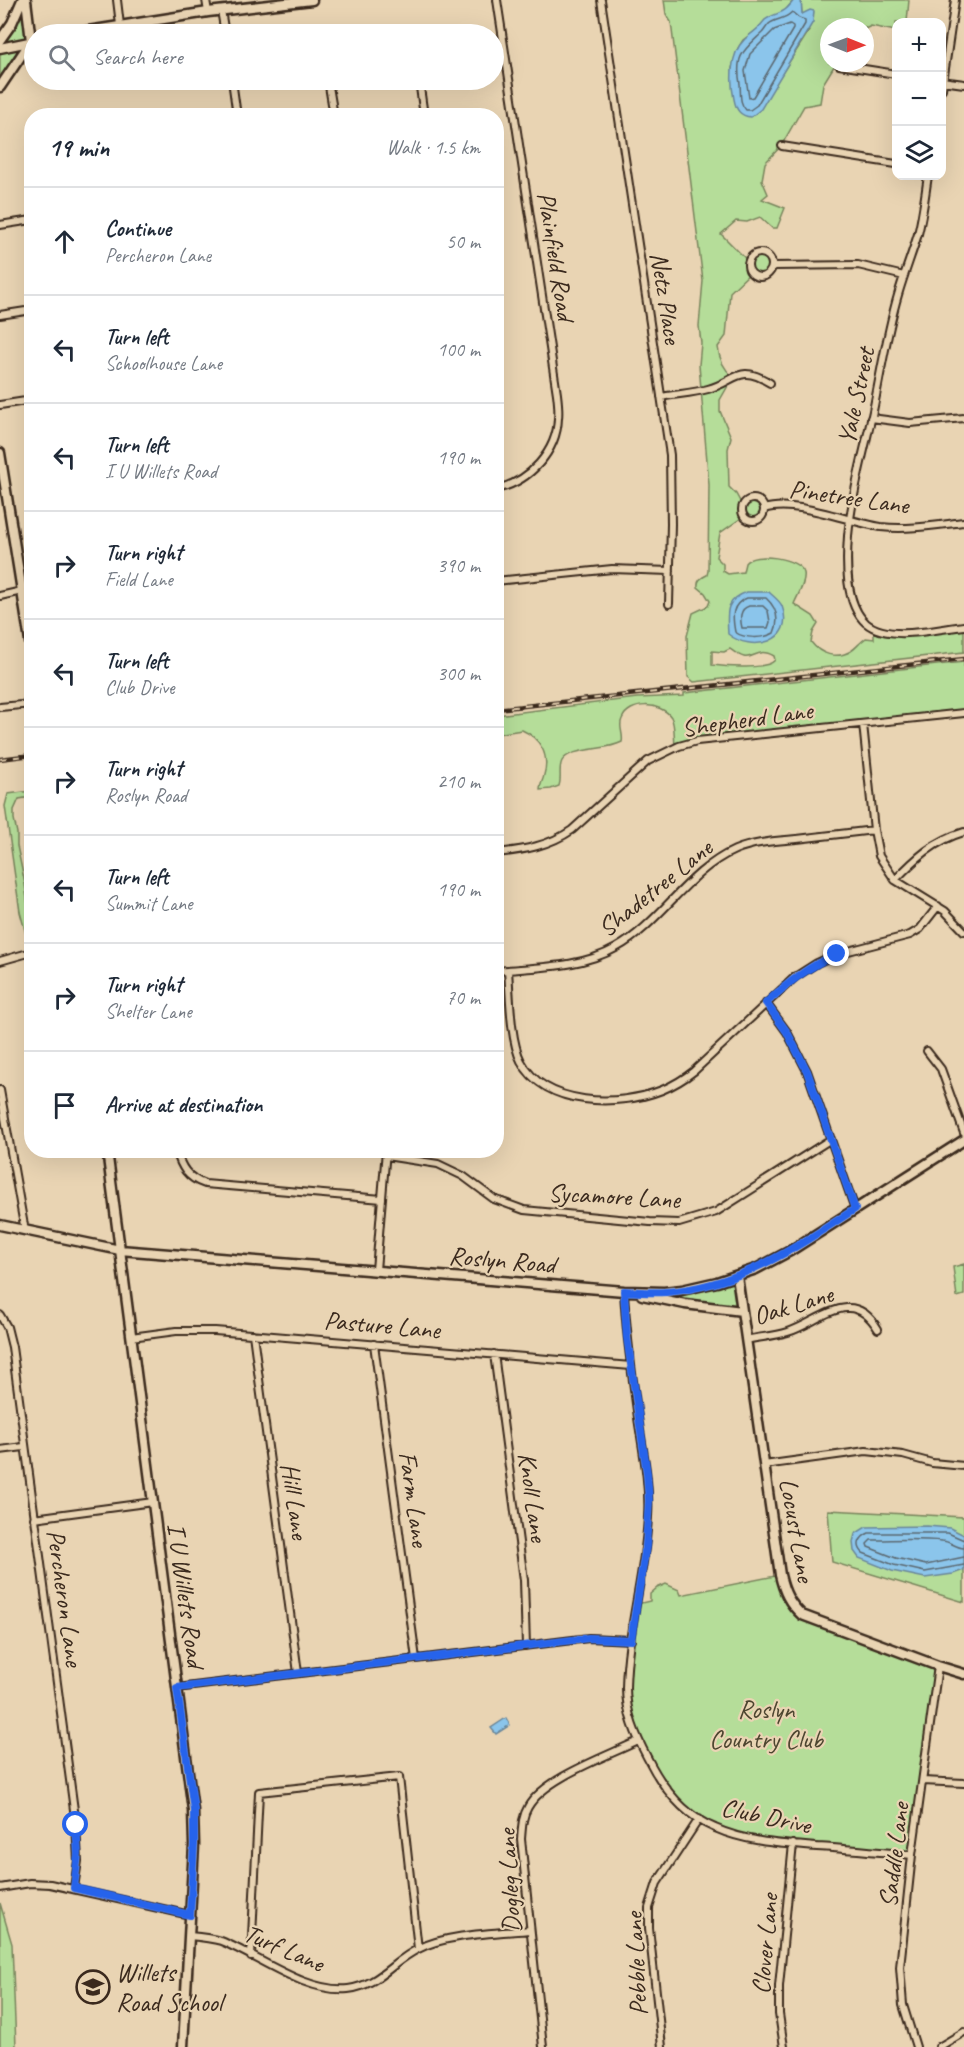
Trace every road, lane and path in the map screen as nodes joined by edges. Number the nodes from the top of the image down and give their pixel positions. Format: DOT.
graph roads {
  1 [pos="24,0"];
  2 [pos="117,0"];
  3 [pos="206,0"];
  4 [pos="312,0"];
  5 [pos="497,0"];
  6 [pos="601,0"];
  7 [pos="955,0"];
  8 [pos="298,1"];
  9 [pos="221,10"];
  10 [pos="208,12"];
  11 [pos="29,24"];
  12 [pos="120,24"];
  13 [pos="127,24"];
  14 [pos="223,24"];
  15 [pos="501,24"];
  16 [pos="0,40"];
  17 [pos="24,43"];
  18 [pos="504,47"];
  19 [pos="0,48"];
  20 [pos="24,54"];
  21 [pos="874,70"];
  22 [pos="943,72"];
  23 [pos="892,73"];
  24 [pos="946,82"];
  25 [pos="964,84"];
  26 [pos="0,87"];
  27 [pos="233,90"];
  28 [pos="330,90"];
  29 [pos="420,90"];
  30 [pos="236,108"];
  31 [pos="333,108"];
  32 [pos="423,108"];
  33 [pos="782,146"];
  34 [pos="892,163"];
  35 [pos="927,180"];
  36 [pos="24,221"];
  37 [pos="0,225"];
  38 [pos="772,266"];
  39 [pos="904,276"];
  40 [pos="24,310"];
  41 [pos="0,315"];
  42 [pos="770,383"];
  43 [pos="661,397"];
  44 [pos="24,401"];
  45 [pos="0,405"];
  46 [pos="964,417"];
  47 [pos="871,418"];
  48 [pos="0,453"];
  49 [pos="504,486"];
  50 [pos="764,509"];
  51 [pos="850,520"];
  52 [pos="964,522"];
  53 [pos="670,571"];
  54 [pos="504,580"];
  55 [pos="22,591"];
  56 [pos="0,596"];
  57 [pos="24,601"];
  58 [pos="669,604"];
  59 [pos="964,626"];
  60 [pos="24,705"];
  61 [pos="0,707"];
  62 [pos="964,713"];
  63 [pos="863,724"];
  64 [pos="874,830"];
  65 [pos="964,832"];
  66 [pos="504,852"];
  67 [pos="895,880"];
  68 [pos="938,906"];
  69 [pos="964,932"];
  70 [pos="24,954"];
  71 [pos="0,961"];
  72 [pos="504,970"];
  73 [pos="508,970"];
  74 [pos="766,1003"];
  75 [pos="927,1051"];
  76 [pos="0,1090"];
  77 [pos="964,1133"];
  78 [pos="831,1139"];
  79 [pos="964,1140"];
  80 [pos="109,1158"];
  81 [pos="179,1158"];
  82 [pos="386,1158"];
  83 [pos="410,1158"];
  84 [pos="382,1199"];
  85 [pos="855,1209"];
  86 [pos="0,1225"];
  87 [pos="25,1230"];
  88 [pos="120,1250"];
  89 [pos="376,1270"];
  90 [pos="736,1276"];
  91 [pos="624,1291"];
  92 [pos="742,1311"];
  93 [pos="0,1315"];
  94 [pos="878,1329"];
  95 [pos="253,1334"];
  96 [pos="131,1337"];
  97 [pos="746,1340"];
  98 [pos="374,1344"];
  99 [pos="494,1354"];
  100 [pos="631,1366"];
  101 [pos="24,1447"];
  102 [pos="0,1450"];
  103 [pos="764,1465"];
  104 [pos="964,1466"];
  105 [pos="153,1502"];
  106 [pos="34,1518"];
  107 [pos="631,1640"];
  108 [pos="526,1646"];
  109 [pos="416,1659"];
  110 [pos="938,1666"];
  111 [pos="298,1673"];
  112 [pos="964,1674"];
  113 [pos="177,1688"];
  114 [pos="638,1741"];
  115 [pos="923,1780"];
  116 [pos="964,1784"];
  117 [pos="699,1819"];
  118 [pos="793,1844"];
  119 [pos="912,1855"];
  120 [pos="0,1888"];
  121 [pos="74,1888"];
  122 [pos="190,1915"];
  123 [pos="530,1930"];
  124 [pos="189,1936"];
  125 [pos="418,1948"];
  126 [pos="251,1957"];
  127 [pos="964,2032"];
  128 [pos="183,2047"];
  129 [pos="543,2047"];
  130 [pos="662,2047"];
  131 [pos="784,2047"];
  132 [pos="916,2047"];
  133 [pos="939,2047"];
  1 -- 11 [label="main road"];
  1 -- 16 [label="main road"];
  2 -- 12 [label="street"];
  3 -- 10 [label="street"];
  4 -- 8 [label="main road"];
  5 -- 15 [label="street, Plainfield Road"];
  6 -- 43 [label="street, Netz Place"];
  7 -- 22 [label="street"];
  8 -- 9 [label="main road"];
  9 -- 10 [label="main road"];
  9 -- 14 [label="street"];
  10 -- 13 [label="main road"];
  17 -- 19 [label="main road"];
  18 -- 49 [label="street, Plainfield Road"];
  20 -- 26 [label="main road"];
  21 -- 23 [label="street"];
  24 -- 25 [label="street"];
  27 -- 30 [label="street"];
  28 -- 31 [label="street"];
  29 -- 32 [label="street"];
  33 -- 34 [label="street"];
  35 -- 39 [label="street, Yale Street"];
  36 -- 37 [label="street"];
  38 -- 38 [label="street"];
  38 -- 39 [label="street"];
  39 -- 47 [label="street, Yale Street"];
  40 -- 41 [label="street"];
  42 -- 43 [label="street"];
  43 -- 53 [label="street, Netz Place"];
  44 -- 45 [label="street"];
  46 -- 47 [label="street"];
  47 -- 51 [label="street, Yale Street"];
  48 -- 55 [label="main road"];
  50 -- 51 [label="street, Pinetree Lane"];
  51 -- 52 [label="street, Pinetree Lane"];
  51 -- 59 [label="street, Yale Street"];
  53 -- 54 [label="street"];
  53 -- 58 [label="street, Netz Place"];
  55 -- 56 [label="street"];
  55 -- 57 [label="main road"];
  60 -- 61 [label="street"];
  62 -- 63 [label="street, Shepherd Lane"];
  63 -- 64 [label="street"];
  63 -- 66 [label="street, Shepherd Lane"];
  64 -- 67 [label="street"];
  64 -- 73 [label="street, Shadetree Lane"];
  65 -- 67 [label="street"];
  67 -- 68 [label="street"];
  68 -- 69 [label="street"];
  68 -- 74 [label="street"];
  70 -- 71 [label="street"];
  72 -- 73 [label="street, Shadetree Lane"];
  73 -- 74 [label="street"];
  74 -- 78 [label="street"];
  75 -- 77 [label="street"];
  76 -- 87 [label="street"];
  78 -- 83 [label="street, Sycamore Lane"];
  78 -- 85 [label="street"];
  79 -- 85 [label="main road, Roslyn Road"];
  80 -- 88 [label="main road, I U Willets Road"];
  81 -- 84 [label="street"];
  82 -- 84 [label="street"];
  84 -- 89 [label="street"];
  85 -- 90 [label="main road, Roslyn Road"];
  86 -- 87 [label="main road, Roslyn Road"];
  87 -- 88 [label="main road, Roslyn Road"];
  88 -- 89 [label="main road, Roslyn Road"];
  88 -- 96 [label="main road, I U Willets Road"];
  89 -- 91 [label="main road, Roslyn Road"];
  90 -- 91 [label="main road, Roslyn Road"];
  90 -- 92 [label="main road, Locust Lane"];
  91 -- 92 [label="main road"];
  91 -- 100 [label="street, Club Drive"];
  92 -- 97 [label="main road, Locust Lane"];
  93 -- 101 [label="street, Percheron Lane"];
  94 -- 97 [label="street, Oak Lane"];
  95 -- 96 [label="street, Pasture Lane"];
  95 -- 98 [label="street, Pasture Lane"];
  95 -- 111 [label="street, Hill Lane"];
  96 -- 105 [label="main road, I U Willets Road"];
  97 -- 103 [label="main road, Locust Lane"];
  98 -- 99 [label="street, Pasture Lane"];
  98 -- 109 [label="street, Farm Lane"];
  99 -- 100 [label="street, Pasture Lane"];
  99 -- 108 [label="street, Knoll Lane"];
  100 -- 107 [label="street, Club Drive"];
  101 -- 102 [label="street"];
  101 -- 106 [label="street, Percheron Lane"];
  103 -- 104 [label="street"];
  103 -- 110 [label="main road, Locust Lane"];
  105 -- 106 [label="street"];
  105 -- 113 [label="main road, I U Willets Road"];
  106 -- 121 [label="street, Percheron Lane"];
  107 -- 108 [label="street"];
  107 -- 114 [label="street, Club Drive"];
  108 -- 109 [label="street"];
  109 -- 111 [label="street"];
  110 -- 112 [label="main road, Locust Lane"];
  110 -- 115 [label="street, Saddle Lane"];
  111 -- 113 [label="street"];
  113 -- 122 [label="main road, I U Willets Road"];
  114 -- 117 [label="street, Club Drive"];
  114 -- 123 [label="street, Dogleg Lane"];
  115 -- 116 [label="street"];
  115 -- 119 [label="street, Saddle Lane"];
  117 -- 118 [label="street, Club Drive"];
  117 -- 130 [label="street, Pebble Lane"];
  118 -- 119 [label="street, Club Drive"];
  118 -- 131 [label="street, Clover Lane"];
  119 -- 132 [label="street, Saddle Lane"];
  120 -- 121 [label="street"];
  121 -- 122 [label="street"];
  122 -- 124 [label="main road, I U Willets Road"];
  123 -- 125 [label="street, Turf Lane"];
  123 -- 129 [label="street, Dogleg Lane"];
  124 -- 126 [label="street, Turf Lane"];
  124 -- 128 [label="main road, I U Willets Road"];
  125 -- 126 [label="street, Turf Lane"];
  125 -- 126 [label="street"];
  127 -- 133 [label="street"];
}
